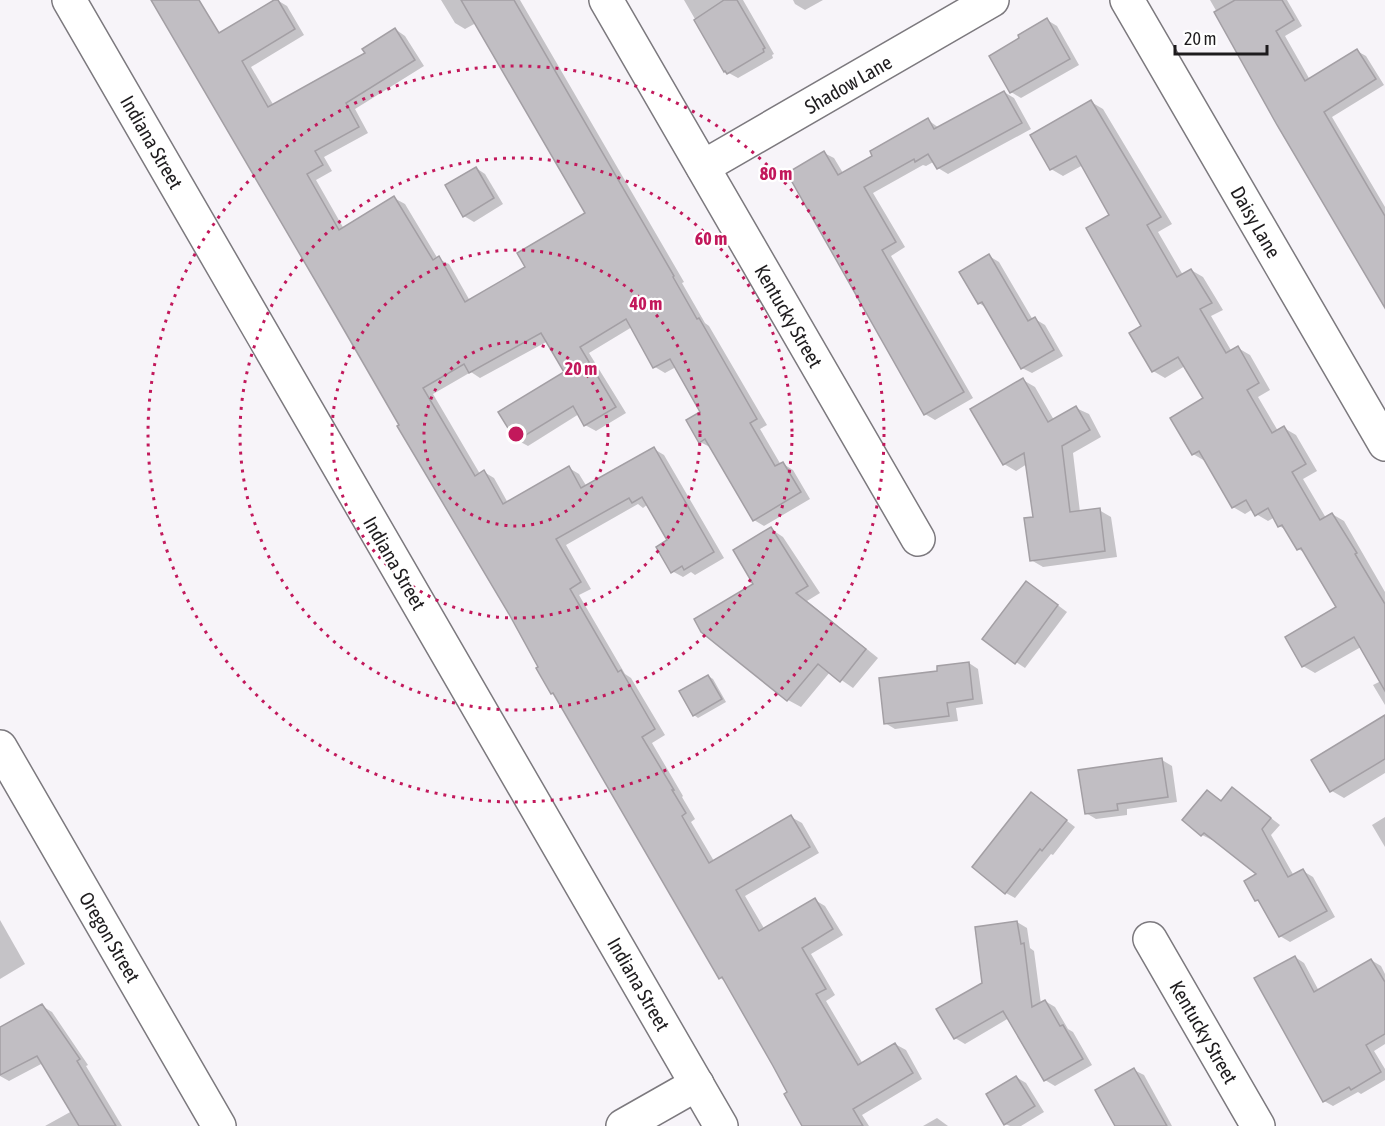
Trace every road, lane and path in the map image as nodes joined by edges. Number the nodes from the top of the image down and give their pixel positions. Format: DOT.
graph roads {
  1 [pos="69,0"];
  2 [pos="606,0"];
  3 [pos="993,0"];
  4 [pos="1127,0"];
  5 [pos="703,167"];
  6 [pos="1385,444"];
  7 [pos="918,538"];
  8 [pos="0,747"];
  9 [pos="1150,939"];
  10 [pos="697,1084"];
  11 [pos="219,1126"];
  12 [pos="623,1126"];
  13 [pos="721,1126"];
  14 [pos="1258,1126"];
  1 -- 10 [label="street, Indiana Street"];
  2 -- 5 [label="street, Kentucky Street"];
  3 -- 5 [label="street, Shadow Lane"];
  4 -- 6 [label="street, Daisy Lane"];
  5 -- 7 [label="street, Kentucky Street"];
  8 -- 11 [label="street, Oregon Street"];
  9 -- 14 [label="street, Kentucky Street"];
  10 -- 12 [label="street"];
  10 -- 13 [label="street, Indiana Street"];
}
